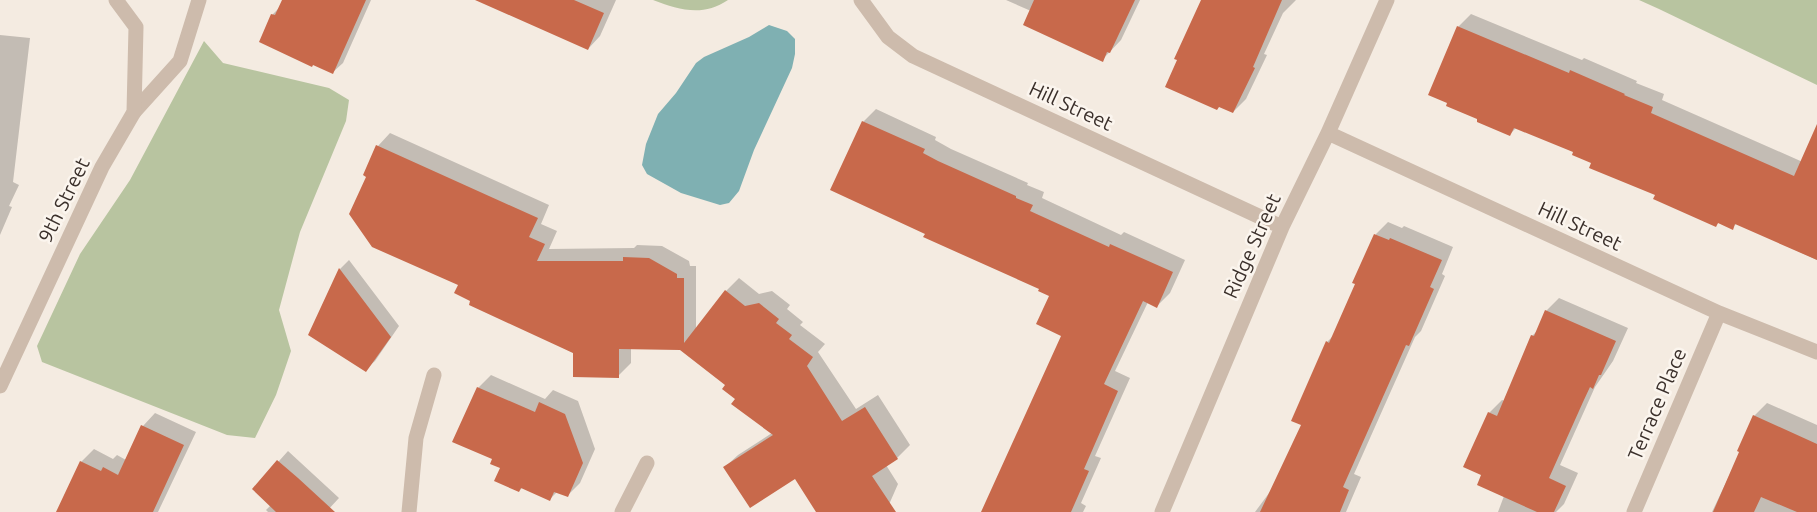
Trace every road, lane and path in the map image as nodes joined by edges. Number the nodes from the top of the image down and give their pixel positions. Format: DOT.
graph roads {
  1 [pos="116,0"];
  2 [pos="199,0"];
  3 [pos="861,0"];
  4 [pos="1387,0"];
  5 [pos="134,112"];
  6 [pos="1328,133"];
  7 [pos="1282,227"];
  8 [pos="1719,313"];
  9 [pos="1817,352"];
  10 [pos="434,375"];
  11 [pos="0,386"];
  12 [pos="647,463"];
  13 [pos="409,512"];
  14 [pos="621,512"];
  15 [pos="1162,512"];
  16 [pos="1634,512"];
  1 -- 5 [label="street, 9th Street"];
  2 -- 5 [label="street"];
  3 -- 7 [label="street, Hill Street"];
  4 -- 6 [label="street, Ridge Street"];
  5 -- 11 [label="street, 9th Street"];
  6 -- 7 [label="street, Ridge Street"];
  6 -- 8 [label="street, Hill Street"];
  7 -- 15 [label="street, Ridge Street"];
  8 -- 9 [label="street, Hill Street"];
  8 -- 16 [label="street, Terrace Place"];
  10 -- 13 [label="street"];
  12 -- 14 [label="street"];
}
